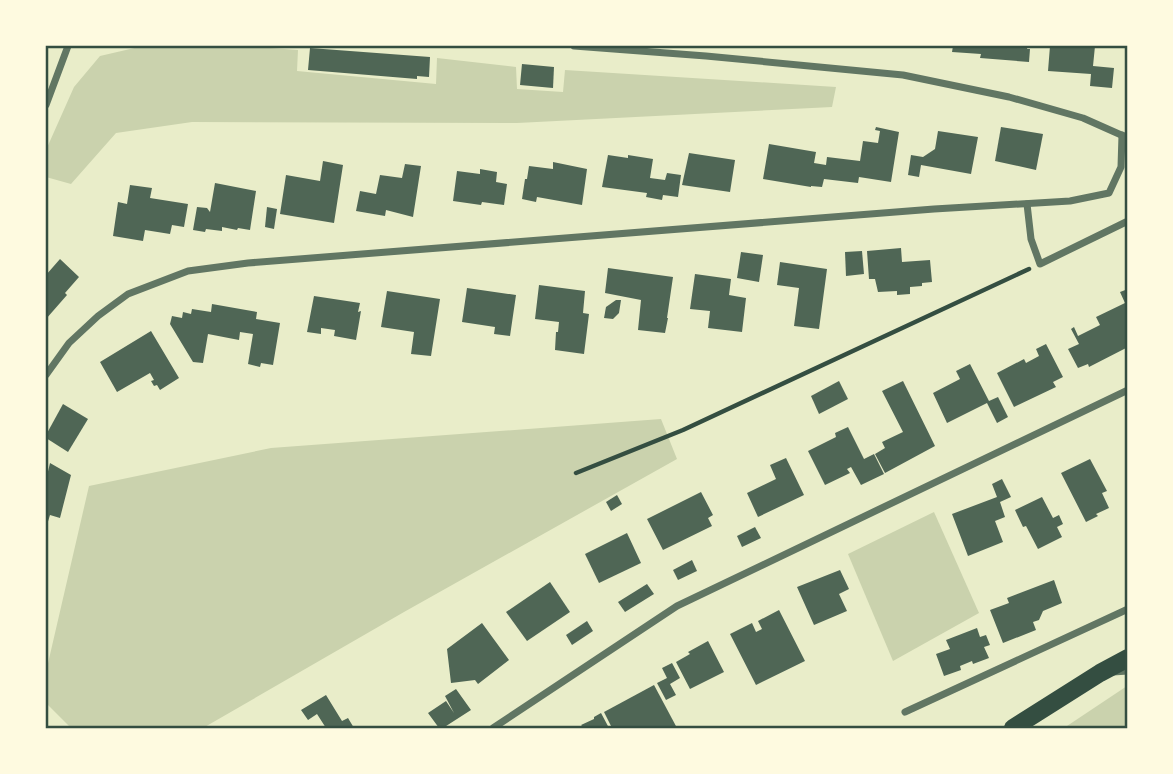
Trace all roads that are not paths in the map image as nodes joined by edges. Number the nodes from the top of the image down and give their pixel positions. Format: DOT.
graph roads {
  1 [pos="68,46"];
  2 [pos="574,46"];
  3 [pos="46,105"];
  4 [pos="1125,137"];
  5 [pos="1027,204"];
  6 [pos="1128,222"];
  7 [pos="46,375"];
  8 [pos="1128,390"];
  9 [pos="1128,610"];
  10 [pos="1128,658"];
  11 [pos="1128,672"];
  12 [pos="1100,673"];
  13 [pos="905,712"];
  14 [pos="493,729"];
  15 [pos="1013,729"];
  1 -- 3 [label="street"];
  2 -- 4 [label="street"];
  4 -- 5 [label="street"];
  5 -- 6 [label="street"];
  5 -- 7 [label="street"];
  8 -- 14 [label="street"];
  9 -- 13 [label="street"];
  10 -- 12 [label="main road"];
  11 -- 12 [label="lane"];
  12 -- 15 [label="main road"];
}
